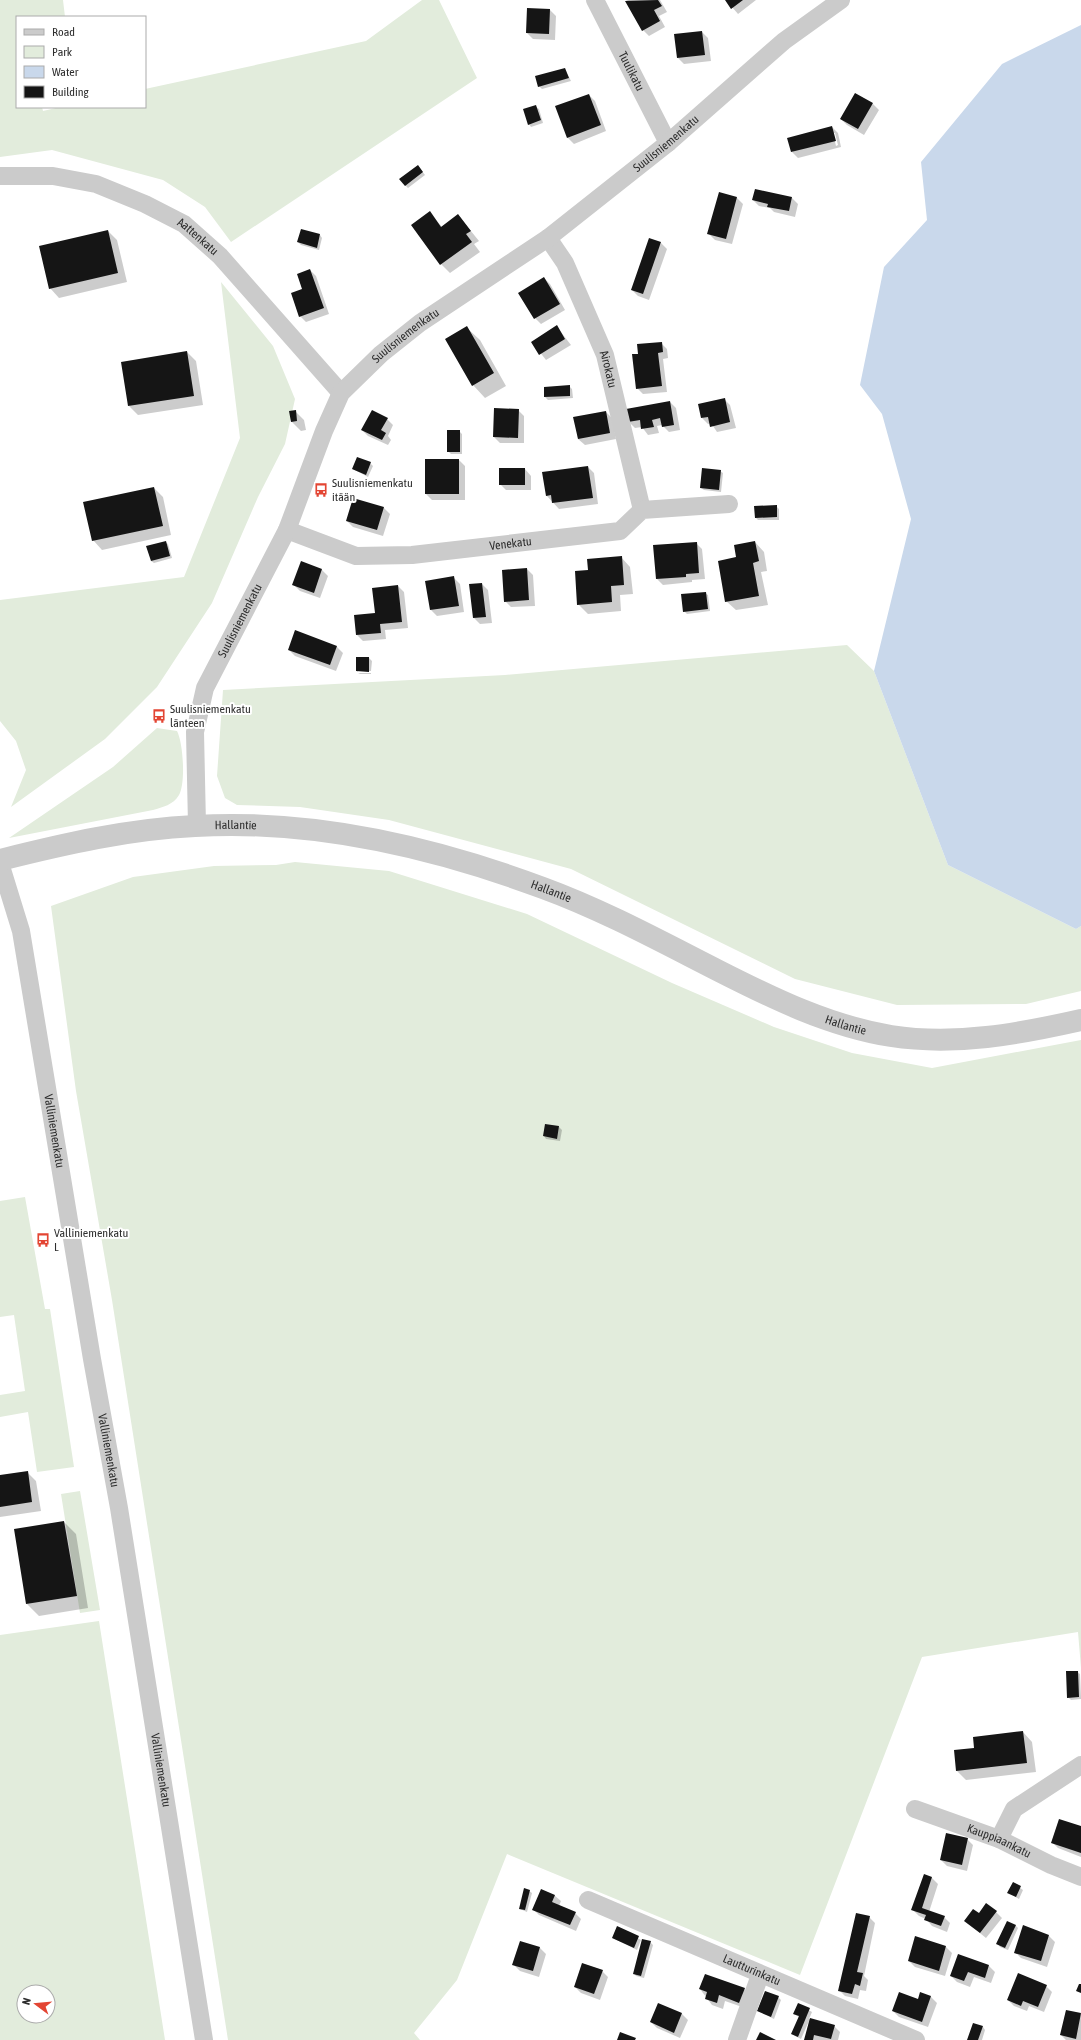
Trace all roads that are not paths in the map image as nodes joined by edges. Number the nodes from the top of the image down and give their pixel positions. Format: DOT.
graph roads {
  1 [pos="595,0"];
  2 [pos="841,0"];
  3 [pos="668,143"];
  4 [pos="0,176"];
  5 [pos="548,238"];
  6 [pos="341,393"];
  7 [pos="729,504"];
  8 [pos="642,510"];
  9 [pos="287,530"];
  10 [pos="197,825"];
  11 [pos="0,860"];
  12 [pos="0,863"];
  13 [pos="1081,1020"];
  14 [pos="1081,1765"];
  15 [pos="915,1809"];
  16 [pos="999,1839"];
  17 [pos="1081,1876"];
  18 [pos="588,1900"];
  19 [pos="760,1975"];
  20 [pos="204,2040"];
  21 [pos="737,2040"];
  22 [pos="916,2040"];
  1 -- 3 [label="street, Tuulikatu"];
  2 -- 3 [label="street, Suulisniemenkatu"];
  3 -- 5 [label="street, Suulisniemenkatu"];
  4 -- 6 [label="street, Aattenkatu"];
  5 -- 6 [label="street, Suulisniemenkatu"];
  5 -- 8 [label="street, Airokatu"];
  6 -- 9 [label="street, Suulisniemenkatu"];
  7 -- 8 [label="street"];
  8 -- 9 [label="street, Venekatu"];
  9 -- 10 [label="street, Suulisniemenkatu"];
  10 -- 11 [label="street, Hallantie"];
  10 -- 13 [label="street, Hallantie"];
  12 -- 20 [label="street, Valliniemenkatu"];
  14 -- 16 [label="street"];
  15 -- 16 [label="street, Kauppiaankatu"];
  16 -- 17 [label="street, Kauppiaankatu"];
  18 -- 19 [label="street, Lautturinkatu"];
  19 -- 21 [label="street"];
  19 -- 22 [label="street, Lautturinkatu"];
}
